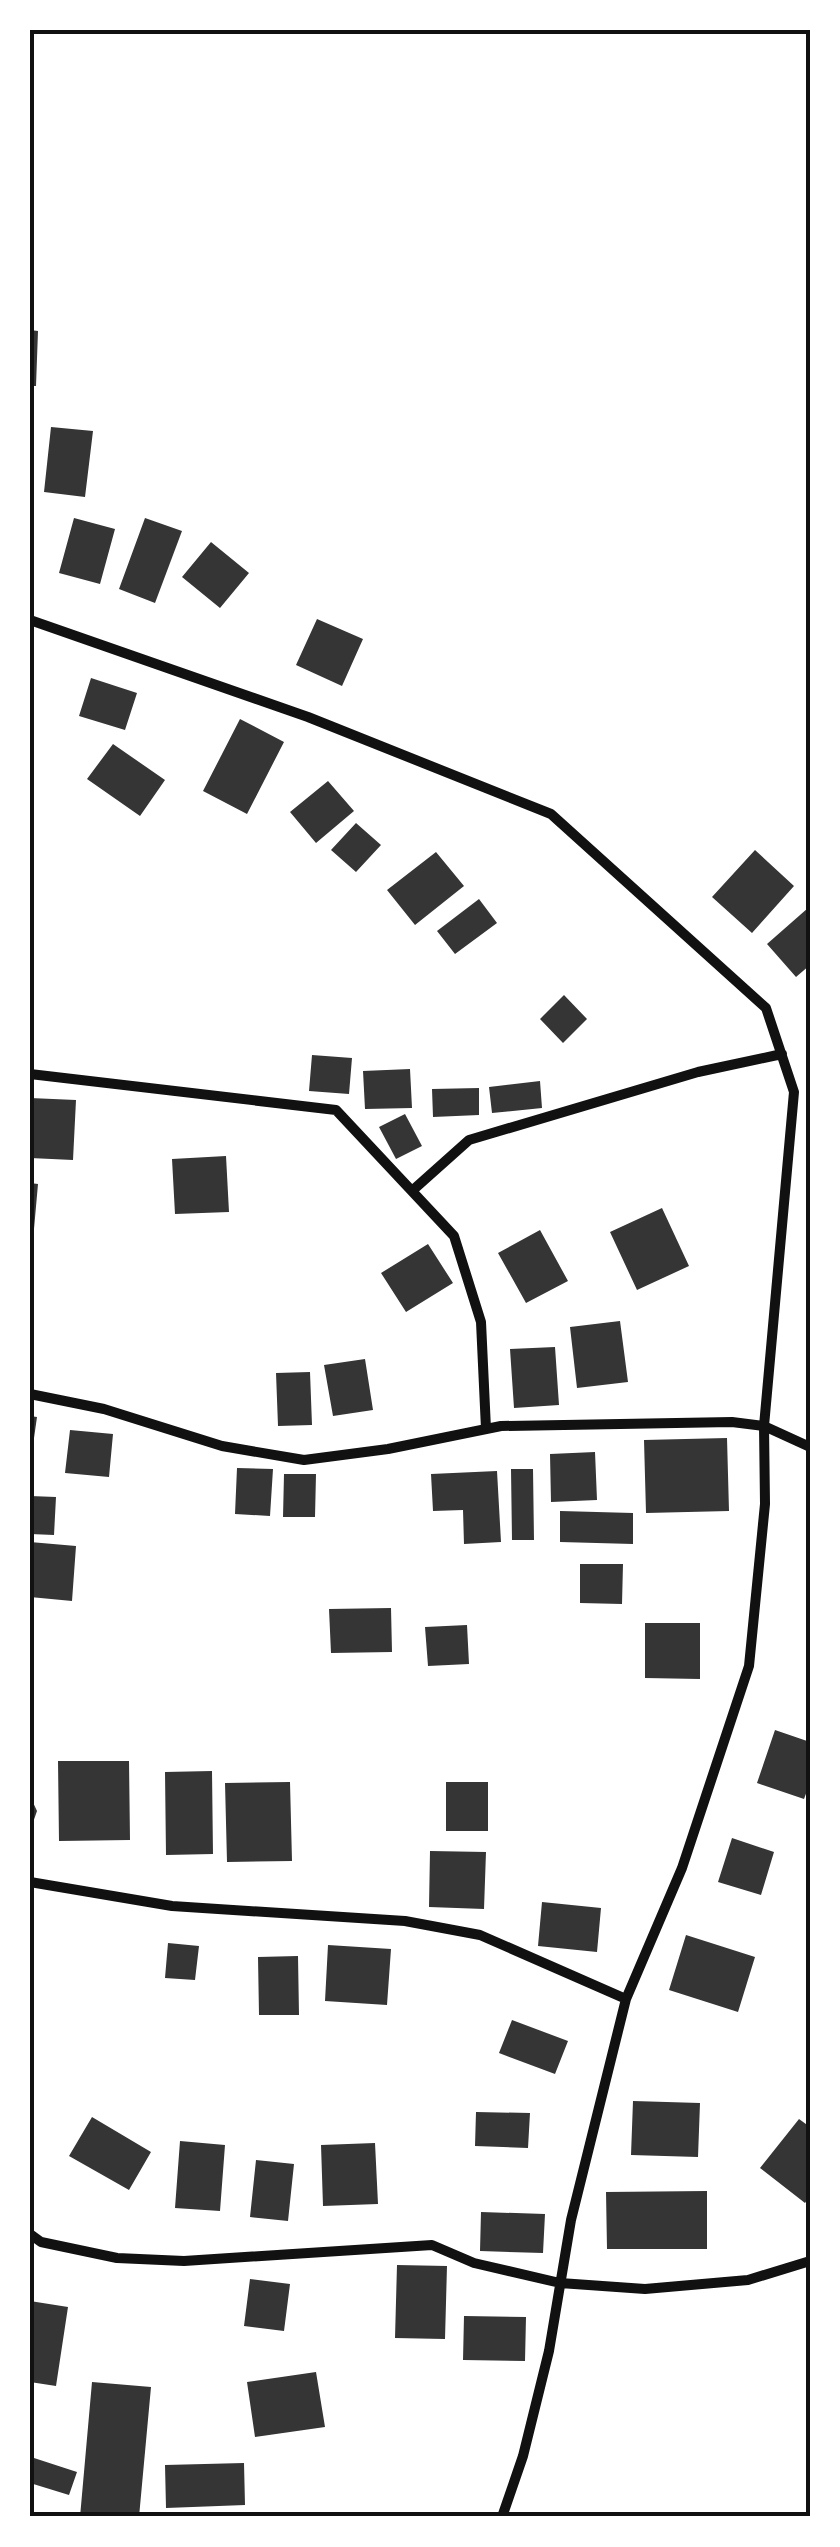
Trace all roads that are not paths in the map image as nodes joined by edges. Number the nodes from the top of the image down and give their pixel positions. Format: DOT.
graph roads {
  1 [pos="30,620"];
  2 [pos="782,1054"];
  3 [pos="30,1074"];
  4 [pos="413,1190"];
  5 [pos="30,1394"];
  6 [pos="764,1426"];
  7 [pos="486,1429"];
  8 [pos="810,1447"];
  9 [pos="30,1882"];
  10 [pos="626,1999"];
  11 [pos="30,2234"];
  12 [pos="810,2261"];
  13 [pos="560,2284"];
  14 [pos="502,2517"];
  1 -- 2 [label="street"];
  2 -- 4 [label="street"];
  2 -- 6 [label="street"];
  3 -- 4 [label="street"];
  4 -- 7 [label="street"];
  5 -- 7 [label="street"];
  6 -- 7 [label="street"];
  6 -- 8 [label="street"];
  6 -- 10 [label="street"];
  9 -- 10 [label="street"];
  10 -- 13 [label="street"];
  11 -- 13 [label="street"];
  12 -- 13 [label="street"];
  13 -- 14 [label="street"];
}
